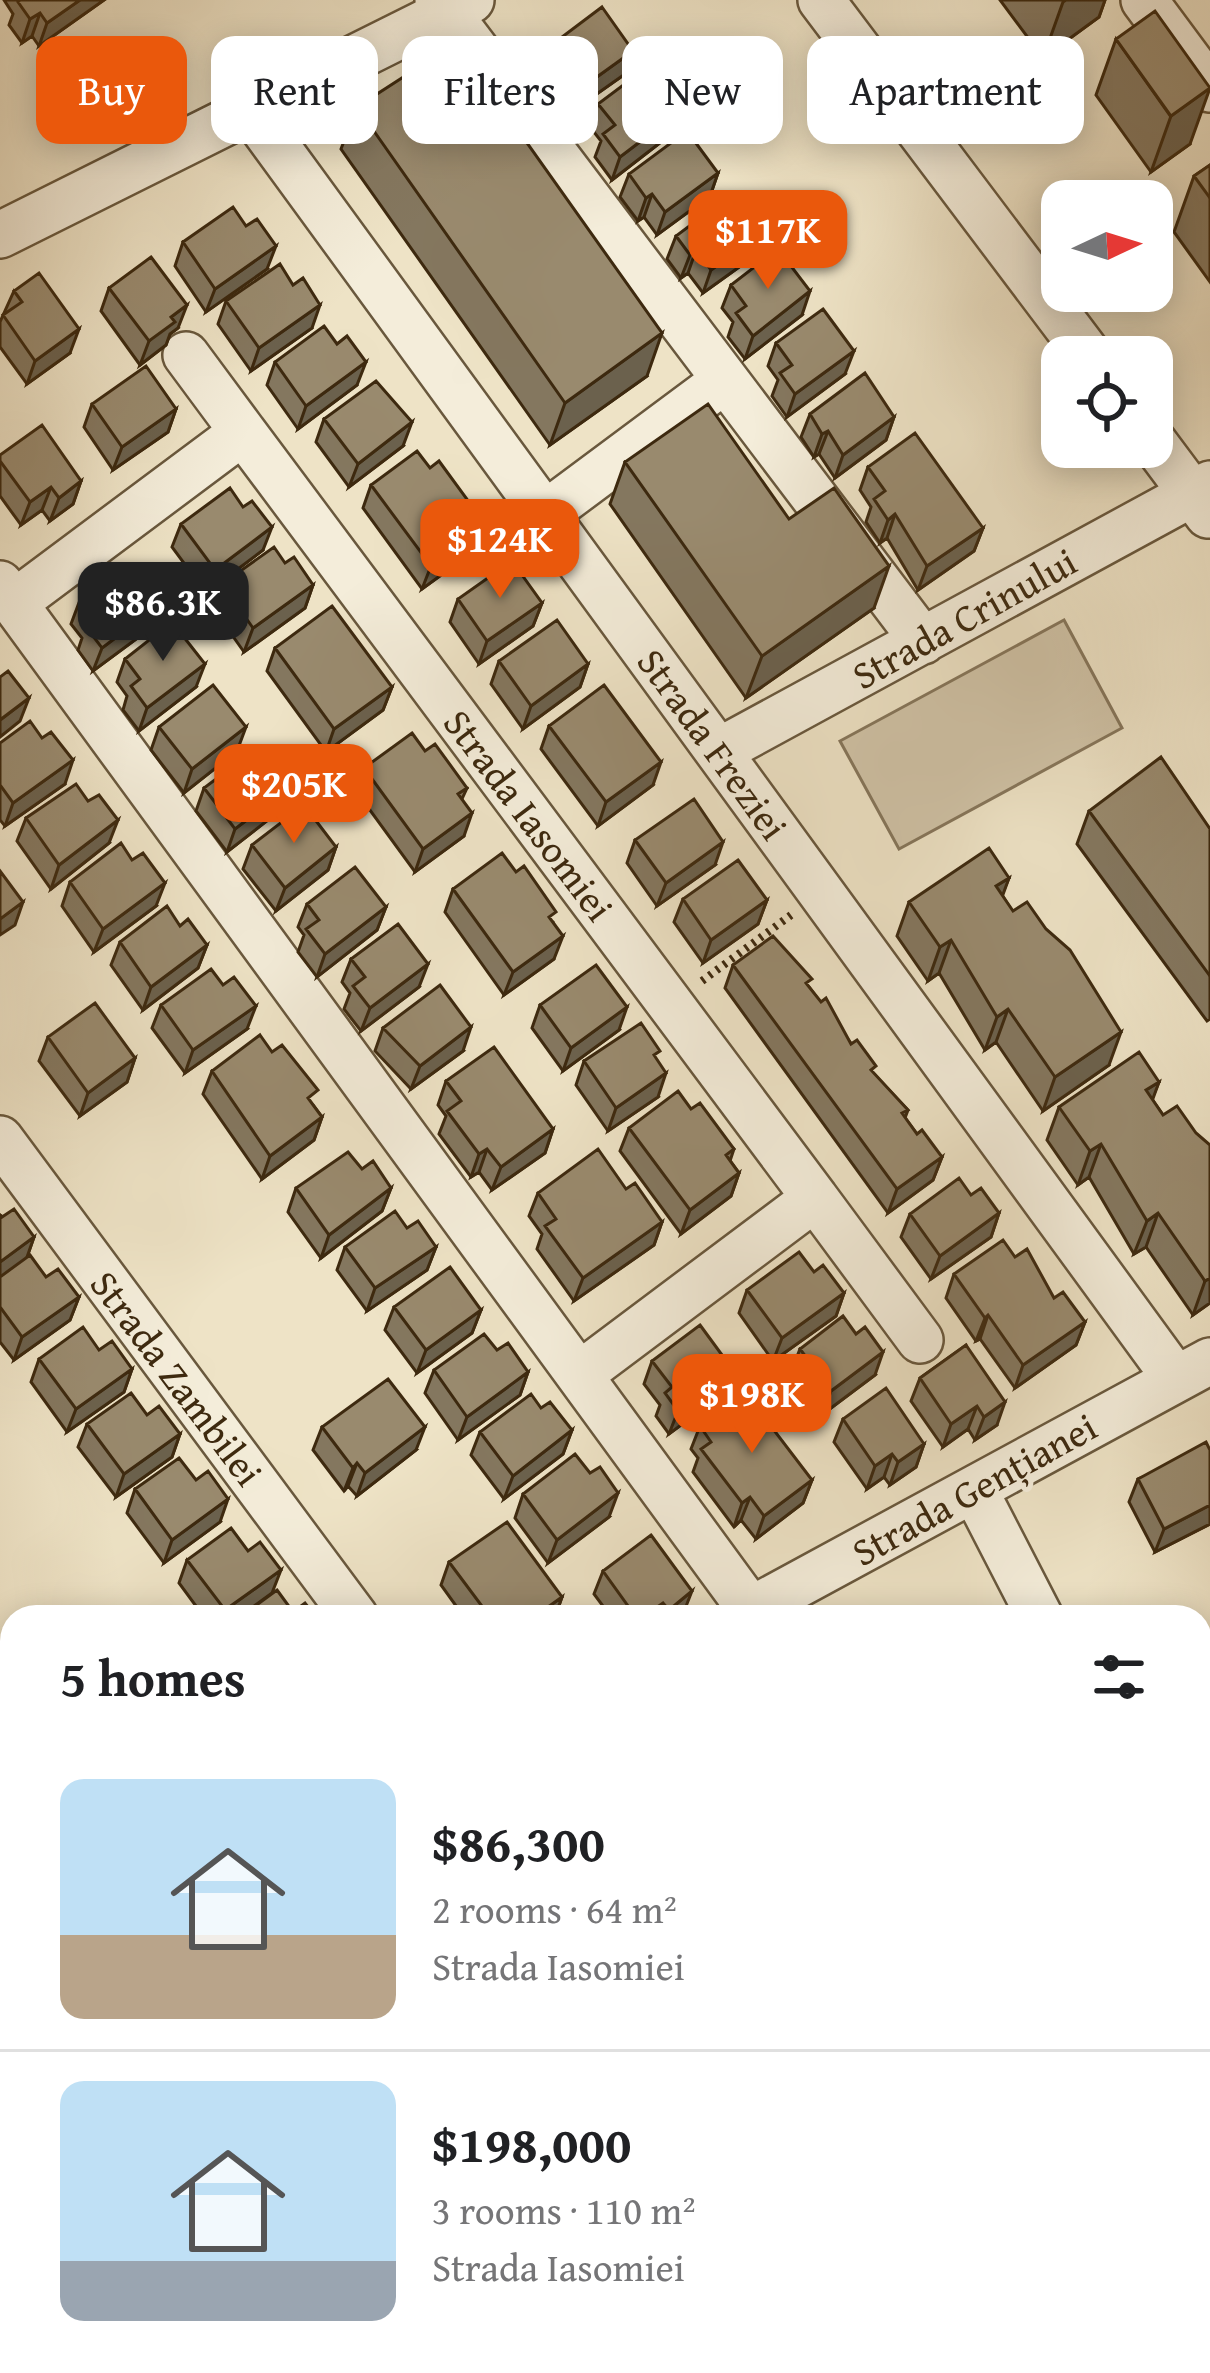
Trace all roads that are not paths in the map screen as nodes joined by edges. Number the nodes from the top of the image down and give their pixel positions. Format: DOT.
graph roads {
  1 [pos="821,0"];
  2 [pos="1144,0"];
  3 [pos="452,4"];
  4 [pos="378,43"];
  5 [pos="1210,88"];
  6 [pos="211,130"];
  7 [pos="275,144"];
  8 [pos="0,235"];
  9 [pos="1074,336"];
  10 [pos="186,355"];
  11 [pos="725,380"];
  12 [pos="243,431"];
  13 [pos="1173,463"];
  14 [pos="1204,498"];
  15 [pos="544,514"];
  16 [pos="7,594"];
  17 [pos="922,640"];
  18 [pos="719,752"];
  19 [pos="0,1139"];
  20 [pos="814,1198"];
  21 [pos="920,1340"];
  22 [pos="1193,1370"];
  23 [pos="579,1375"];
  24 [pos="974,1489"];
  25 [pos="346,1605"];
  26 [pos="738,1605"];
  27 [pos="759,1605"];
  28 [pos="1034,1605"];
  1 -- 9 [label="street"];
  2 -- 5 [label="street"];
  3 -- 4 [label="street"];
  3 -- 11 [label="street"];
  6 -- 8 [label="street"];
  7 -- 15 [label="street, Strada Freziei"];
  10 -- 12 [label="street, Strada Iasomiei"];
  11 -- 15 [label="street"];
  11 -- 17 [label="street"];
  12 -- 16 [label="street"];
  12 -- 20 [label="street, Strada Iasomiei"];
  13 -- 14 [label="street"];
  14 -- 17 [label="street, Strada Crinului"];
  15 -- 18 [label="street, Strada Freziei"];
  16 -- 23 [label="street"];
  17 -- 18 [label="street, Strada Crinului"];
  18 -- 22 [label="street, Strada Freziei"];
  19 -- 25 [label="street, Strada Zambilei"];
  20 -- 21 [label="street, Strada Iasomiei"];
  20 -- 23 [label="street"];
  22 -- 24 [label="street, Strada Gențianei"];
  23 -- 26 [label="street"];
  24 -- 27 [label="street, Strada Gențianei"];
  24 -- 28 [label="street"];
}
